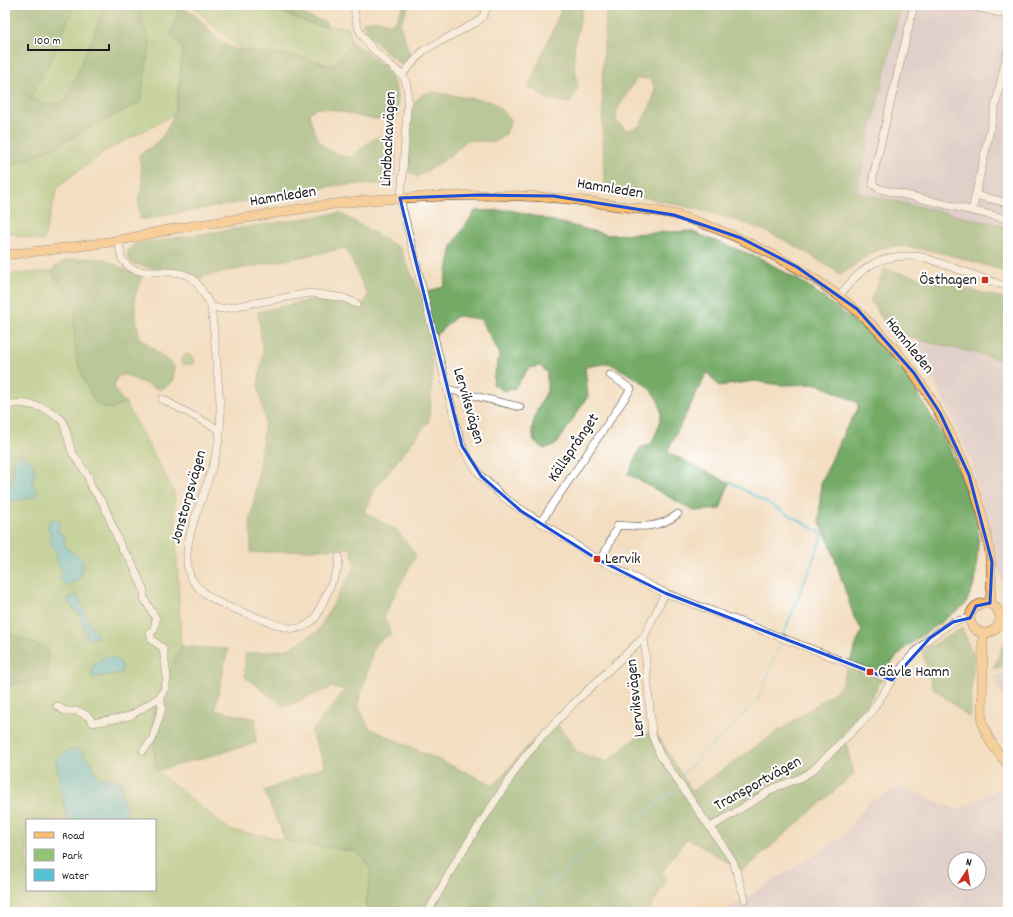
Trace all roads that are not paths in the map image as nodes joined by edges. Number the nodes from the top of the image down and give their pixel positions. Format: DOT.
graph roads {
  1 [pos="355,5"];
  2 [pos="488,5"];
  3 [pos="914,5"];
  4 [pos="967,5"];
  5 [pos="1008,15"];
  6 [pos="1008,49"];
  7 [pos="402,75"];
  8 [pos="975,195"];
  9 [pos="400,198"];
  10 [pos="1008,203"];
  11 [pos="972,211"];
  12 [pos="1008,219"];
  13 [pos="118,241"];
  14 [pos="5,255"];
  15 [pos="1008,288"];
  16 [pos="839,296"];
  17 [pos="357,304"];
  18 [pos="211,306"];
  19 [pos="610,375"];
  20 [pos="447,389"];
  21 [pos="162,399"];
  22 [pos="5,405"];
  23 [pos="520,407"];
  24 [pos="220,430"];
  25 [pos="678,514"];
  26 [pos="540,523"];
  27 [pos="339,557"];
  28 [pos="601,561"];
  29 [pos="665,593"];
  30 [pos="990,603"];
  31 [pos="1004,614"];
  32 [pos="970,618"];
  33 [pos="1004,625"];
  34 [pos="983,634"];
  35 [pos="644,637"];
  36 [pos="892,680"];
  37 [pos="160,697"];
  38 [pos="57,706"];
  39 [pos="143,751"];
  40 [pos="1008,765"];
  41 [pos="711,827"];
  42 [pos="745,899"];
  43 [pos="428,912"];
  1 -- 7 [label="street, Lindbackavägen"];
  2 -- 7 [label="street"];
  3 -- 11 [label="street"];
  4 -- 5 [label="street"];
  6 -- 8 [label="street"];
  7 -- 9 [label="street, Lindbackavägen"];
  8 -- 10 [label="street"];
  8 -- 11 [label="street"];
  9 -- 13 [label="main road, Hamnleden"];
  9 -- 16 [label="main road, Hamnleden"];
  9 -- 20 [label="street, Lerviksvägen"];
  11 -- 12 [label="street"];
  13 -- 14 [label="main road, Hamnleden"];
  13 -- 18 [label="street, Jonstorpsvägen"];
  15 -- 16 [label="street"];
  16 -- 30 [label="main road, Hamnleden"];
  17 -- 18 [label="street"];
  18 -- 24 [label="street, Jonstorpsvägen"];
  19 -- 26 [label="street, Källsprånget"];
  20 -- 23 [label="street"];
  20 -- 26 [label="street, Lerviksvägen"];
  21 -- 24 [label="street"];
  22 -- 37 [label="street"];
  24 -- 27 [label="street, Jonstorpsvägen"];
  25 -- 28 [label="street"];
  26 -- 28 [label="street, Lerviksvägen"];
  28 -- 29 [label="street, Lerviksvägen"];
  29 -- 35 [label="street, Lerviksvägen"];
  29 -- 36 [label="street, Lerviksvägen"];
  30 -- 31 [label="main road"];
  30 -- 32 [label="main road"];
  31 -- 33 [label="main road"];
  32 -- 34 [label="main road"];
  32 -- 36 [label="street, Transportvägen"];
  33 -- 34 [label="main road"];
  34 -- 40 [label="main road"];
  35 -- 41 [label="street, Lerviksvägen"];
  35 -- 43 [label="street, Lerviksvägen"];
  36 -- 41 [label="street, Transportvägen"];
  37 -- 38 [label="street"];
  37 -- 39 [label="street"];
  41 -- 42 [label="street, Lerviksvägen"];
}
